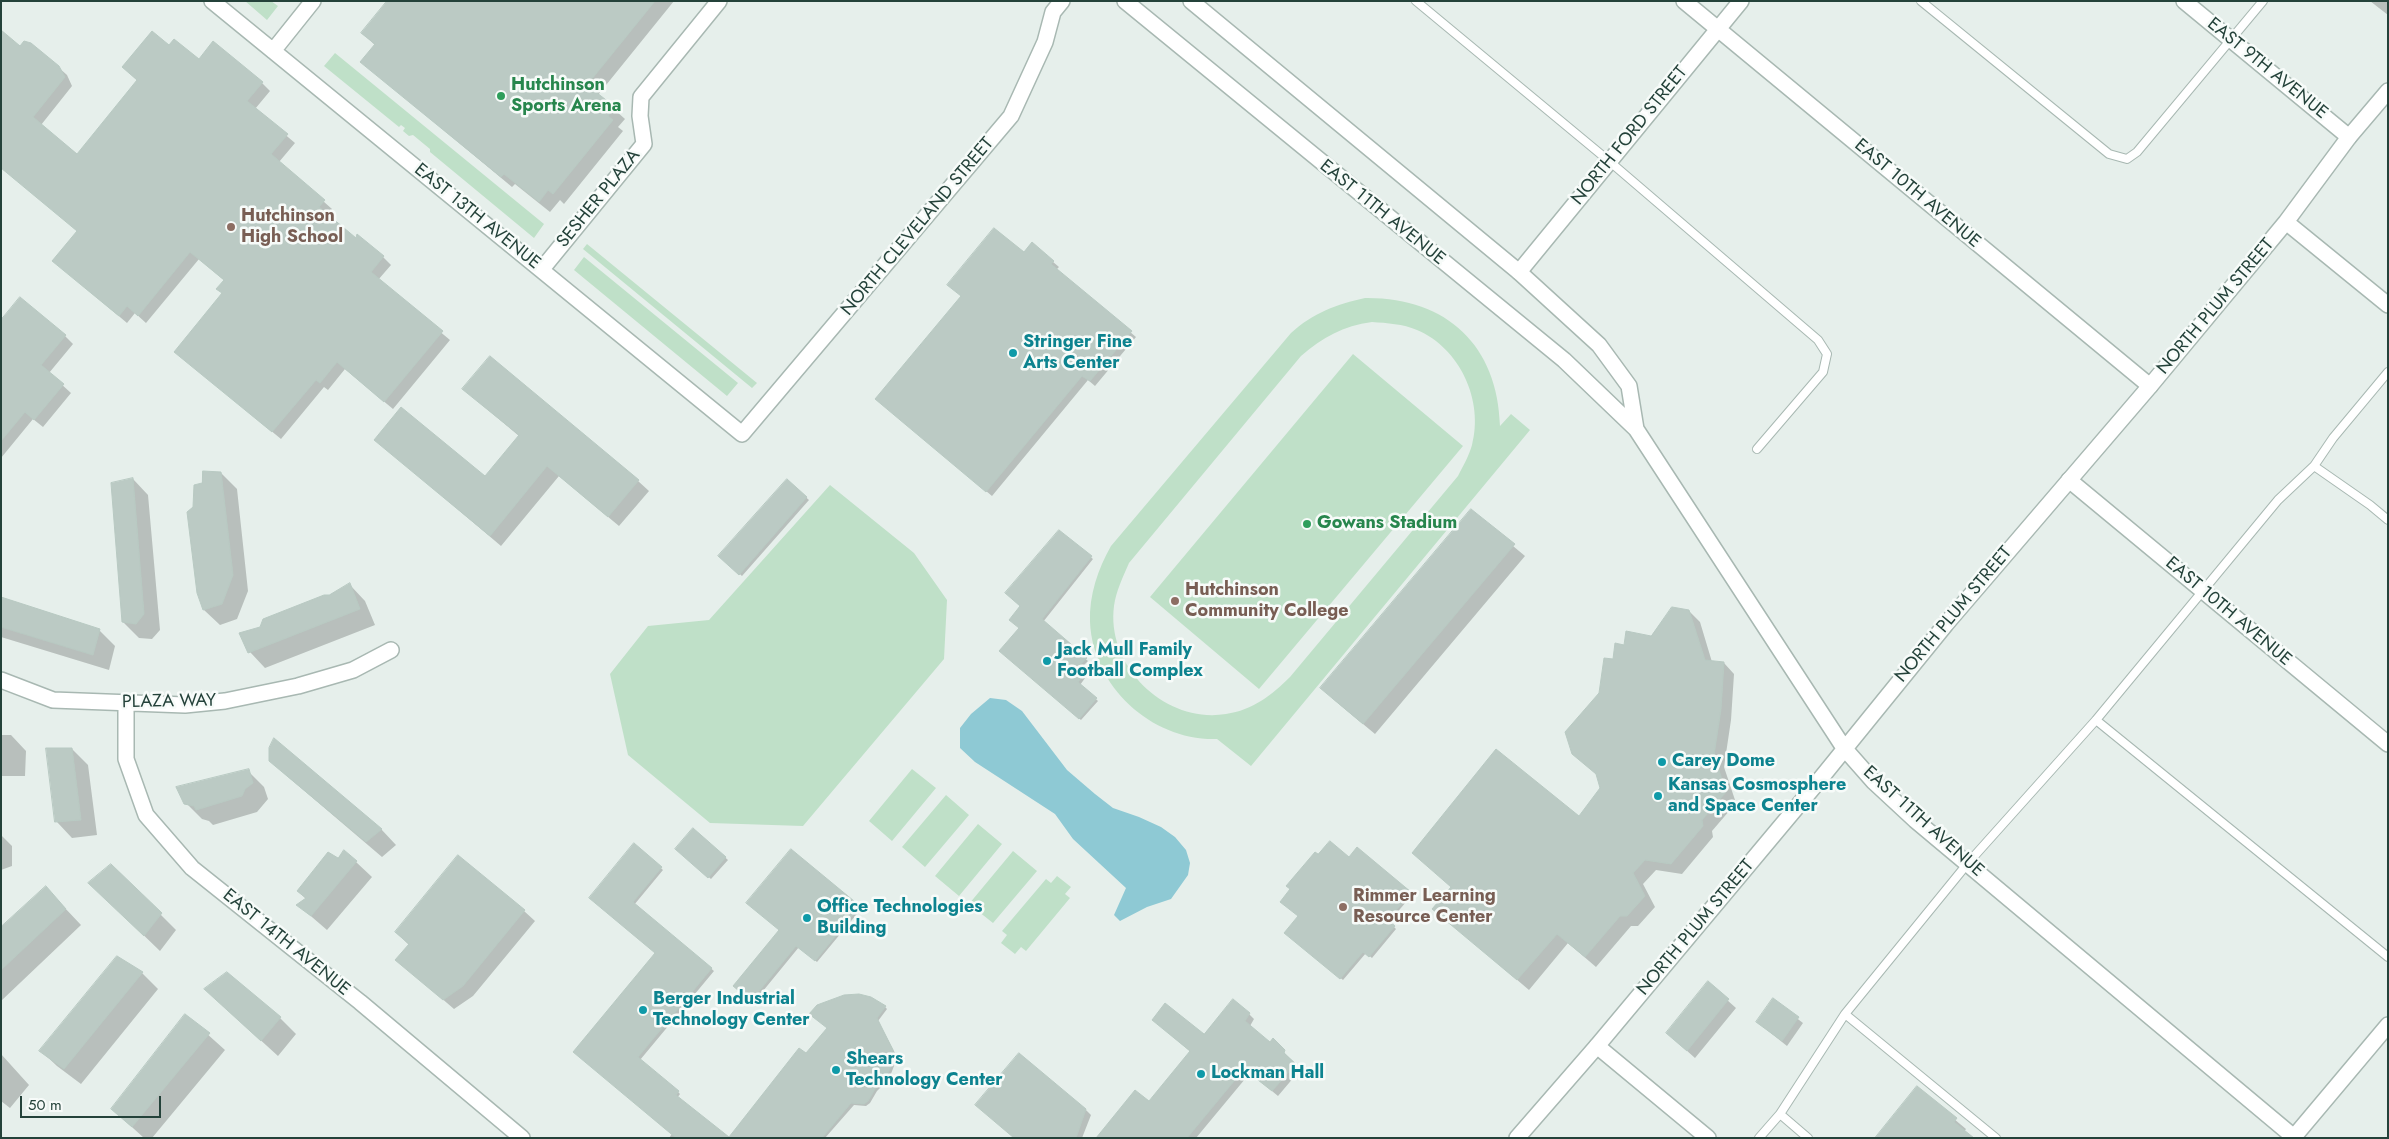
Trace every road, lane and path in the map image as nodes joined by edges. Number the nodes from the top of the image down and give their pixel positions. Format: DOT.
graph roads {
  1 [pos="212,1"];
  2 [pos="314,1"];
  3 [pos="718,1"];
  4 [pos="1062,1"];
  5 [pos="1125,1"];
  6 [pos="1191,1"];
  7 [pos="1416,1"];
  8 [pos="1684,1"];
  9 [pos="1741,1"];
  10 [pos="1921,1"];
  11 [pos="2184,1"];
  12 [pos="2263,1"];
  13 [pos="1718,29"];
  14 [pos="2231,40"];
  15 [pos="273,51"];
  16 [pos="2388,91"];
  17 [pos="2349,137"];
  18 [pos="1610,161"];
  19 [pos="2286,222"];
  20 [pos="542,269"];
  21 [pos="1519,272"];
  22 [pos="2388,305"];
  23 [pos="2388,372"];
  24 [pos="2150,386"];
  25 [pos="1636,429"];
  26 [pos="742,434"];
  27 [pos="1757,449"];
  28 [pos="2314,466"];
  29 [pos="2069,480"];
  30 [pos="2388,520"];
  31 [pos="2202,590"];
  32 [pos="391,650"];
  33 [pos="1,680"];
  34 [pos="126,703"];
  35 [pos="2096,720"];
  36 [pos="2388,744"];
  37 [pos="1844,748"];
  38 [pos="1968,863"];
  39 [pos="2388,957"];
  40 [pos="1845,1014"];
  41 [pos="2388,1025"];
  42 [pos="1597,1046"];
  43 [pos="1780,1114"];
  44 [pos="2294,1137"];
  45 [pos="522,1138"];
  46 [pos="1517,1138"];
  47 [pos="1708,1138"];
  48 [pos="1760,1138"];
  49 [pos="1808,1138"];
  50 [pos="1996,1138"];
  1 -- 15 [label="street, EAST 13TH AVENUE"];
  2 -- 15 [label="street"];
  3 -- 20 [label="street, SESHER PLAZA"];
  4 -- 26 [label="street, NORTH CLEVELAND STREET"];
  5 -- 25 [label="street, EAST 11TH AVENUE"];
  6 -- 21 [label="street, EAST 11TH AVENUE"];
  7 -- 18 [label="lane"];
  8 -- 13 [label="street, EAST 10TH AVENUE"];
  9 -- 13 [label="street, NORTH FORD STREET"];
  10 -- 14 [label="lane"];
  11 -- 14 [label="street, EAST 9TH AVENUE"];
  12 -- 14 [label="lane"];
  13 -- 18 [label="street, NORTH FORD STREET"];
  13 -- 24 [label="street, EAST 10TH AVENUE"];
  14 -- 17 [label="street, EAST 9TH AVENUE"];
  15 -- 20 [label="street, EAST 13TH AVENUE"];
  16 -- 17 [label="street, NORTH PLUM STREET"];
  17 -- 19 [label="street, NORTH PLUM STREET"];
  18 -- 21 [label="street, NORTH FORD STREET"];
  18 -- 27 [label="lane"];
  19 -- 22 [label="street"];
  19 -- 24 [label="street, NORTH PLUM STREET"];
  20 -- 26 [label="street, EAST 13TH AVENUE"];
  21 -- 25 [label="street, EAST 11TH AVENUE"];
  23 -- 28 [label="lane"];
  24 -- 29 [label="street, NORTH PLUM STREET"];
  25 -- 37 [label="street, EAST 11TH AVENUE"];
  28 -- 30 [label="lane"];
  28 -- 31 [label="lane"];
  29 -- 31 [label="street, EAST 10TH AVENUE"];
  29 -- 37 [label="street, NORTH PLUM STREET"];
  31 -- 35 [label="lane"];
  31 -- 36 [label="street, EAST 10TH AVENUE"];
  32 -- 34 [label="street, PLAZA WAY"];
  33 -- 34 [label="street, PLAZA WAY"];
  34 -- 45 [label="street, EAST 14TH AVENUE"];
  35 -- 38 [label="lane"];
  35 -- 39 [label="lane"];
  37 -- 38 [label="street, EAST 11TH AVENUE"];
  37 -- 42 [label="street, NORTH PLUM STREET"];
  38 -- 40 [label="lane"];
  38 -- 44 [label="street, EAST 11TH AVENUE"];
  40 -- 43 [label="lane"];
  40 -- 50 [label="lane"];
  41 -- 44 [label="street"];
  42 -- 46 [label="street, NORTH PLUM STREET"];
  42 -- 47 [label="street"];
  43 -- 48 [label="lane"];
  43 -- 49 [label="lane"];
}
